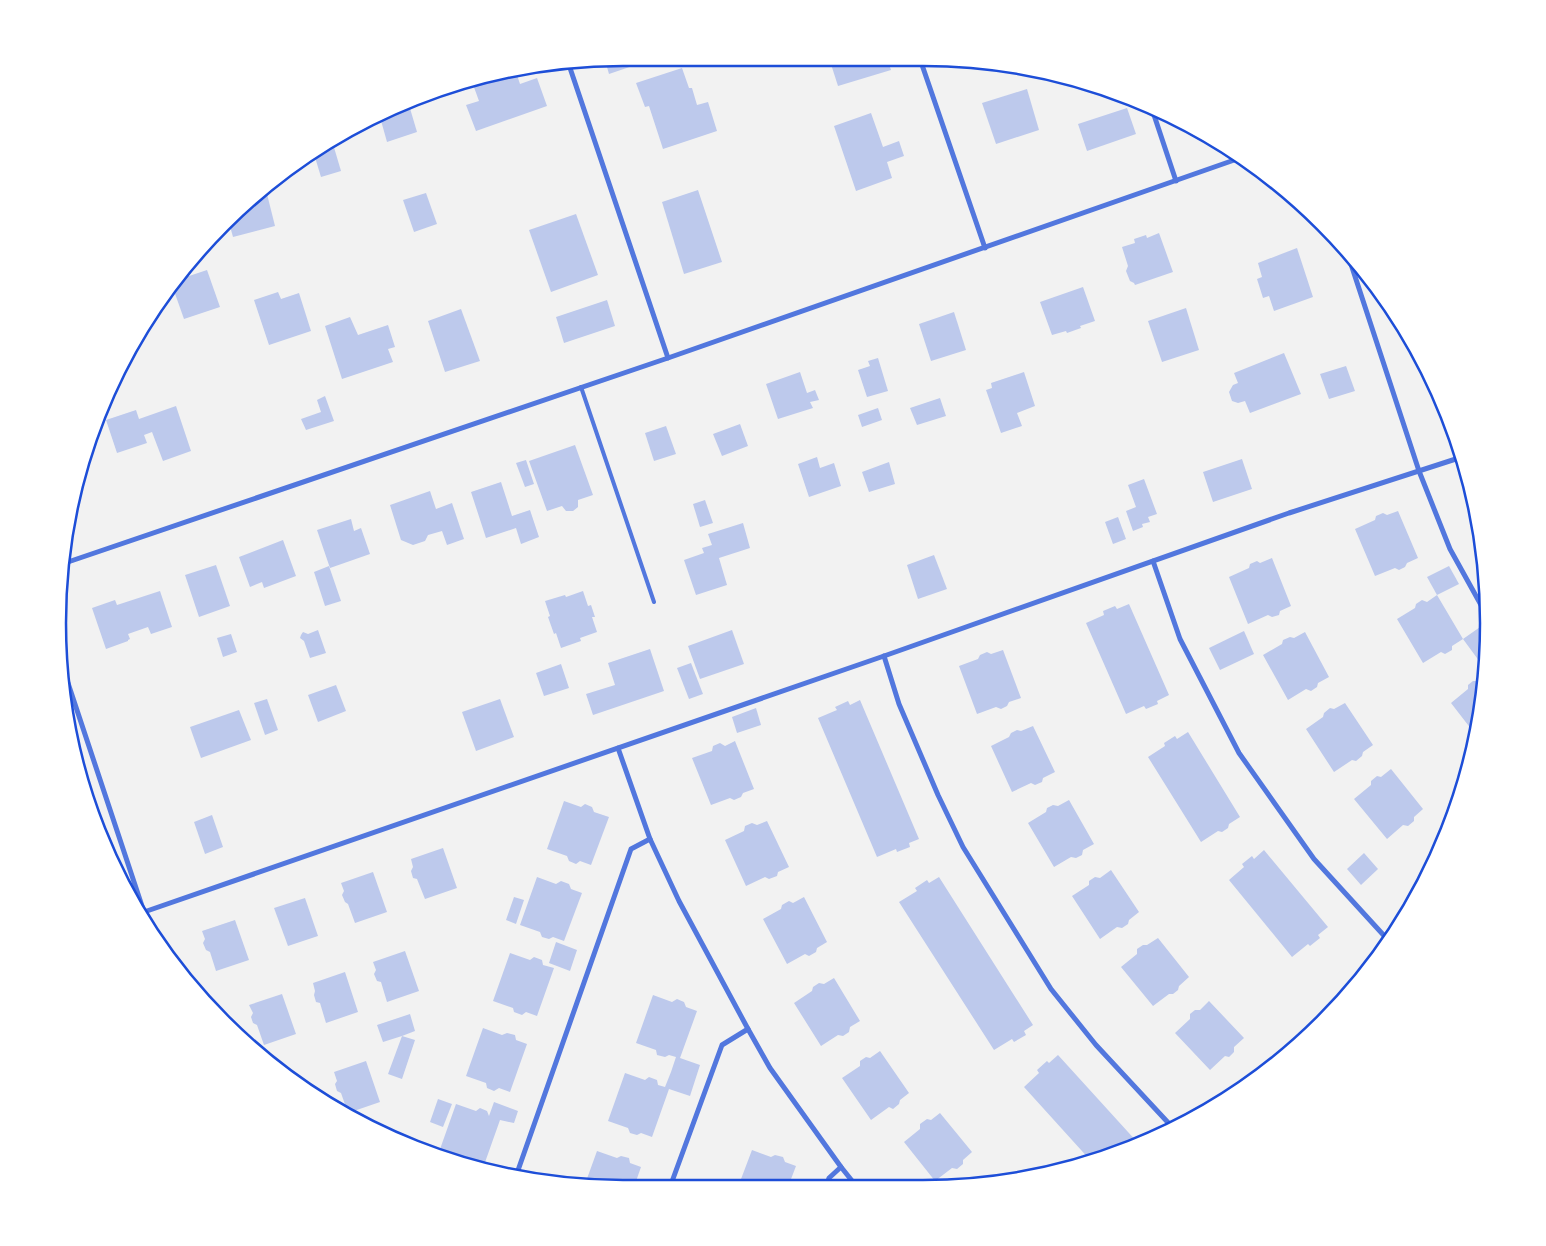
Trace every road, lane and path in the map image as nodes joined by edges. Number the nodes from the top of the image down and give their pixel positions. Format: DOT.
graph roads {
  1 [pos="922,66"];
  2 [pos="571,69"];
  3 [pos="1155,118"];
  4 [pos="1233,161"];
  5 [pos="1176,181"];
  6 [pos="985,248"];
  7 [pos="1352,269"];
  8 [pos="668,358"];
  9 [pos="581,387"];
  10 [pos="1455,459"];
  11 [pos="1419,472"];
  12 [pos="70,561"];
  13 [pos="1153,561"];
  14 [pos="654,602"];
  15 [pos="1479,602"];
  16 [pos="884,656"];
  17 [pos="70,686"];
  18 [pos="618,748"];
  19 [pos="650,839"];
  20 [pos="139,898"];
  21 [pos="147,911"];
  22 [pos="1384,935"];
  23 [pos="748,1029"];
  24 [pos="1168,1122"];
  25 [pos="841,1167"];
  26 [pos="518,1170"];
  27 [pos="673,1180"];
  28 [pos="828,1180"];
  29 [pos="851,1180"];
  1 -- 6 [label="street"];
  2 -- 8 [label="street"];
  3 -- 5 [label="street"];
  4 -- 5 [label="street"];
  5 -- 6 [label="street"];
  6 -- 8 [label="street"];
  7 -- 11 [label="street"];
  8 -- 9 [label="street"];
  9 -- 12 [label="street"];
  9 -- 14 [label="lane"];
  10 -- 11 [label="street"];
  11 -- 13 [label="street"];
  11 -- 15 [label="street"];
  13 -- 16 [label="street"];
  13 -- 22 [label="street"];
  16 -- 18 [label="street"];
  16 -- 24 [label="street"];
  17 -- 20 [label="street"];
  18 -- 19 [label="street"];
  18 -- 21 [label="street"];
  19 -- 23 [label="street"];
  19 -- 26 [label="street"];
  23 -- 25 [label="street"];
  23 -- 27 [label="street"];
  25 -- 28 [label="street"];
  25 -- 29 [label="street"];
}
